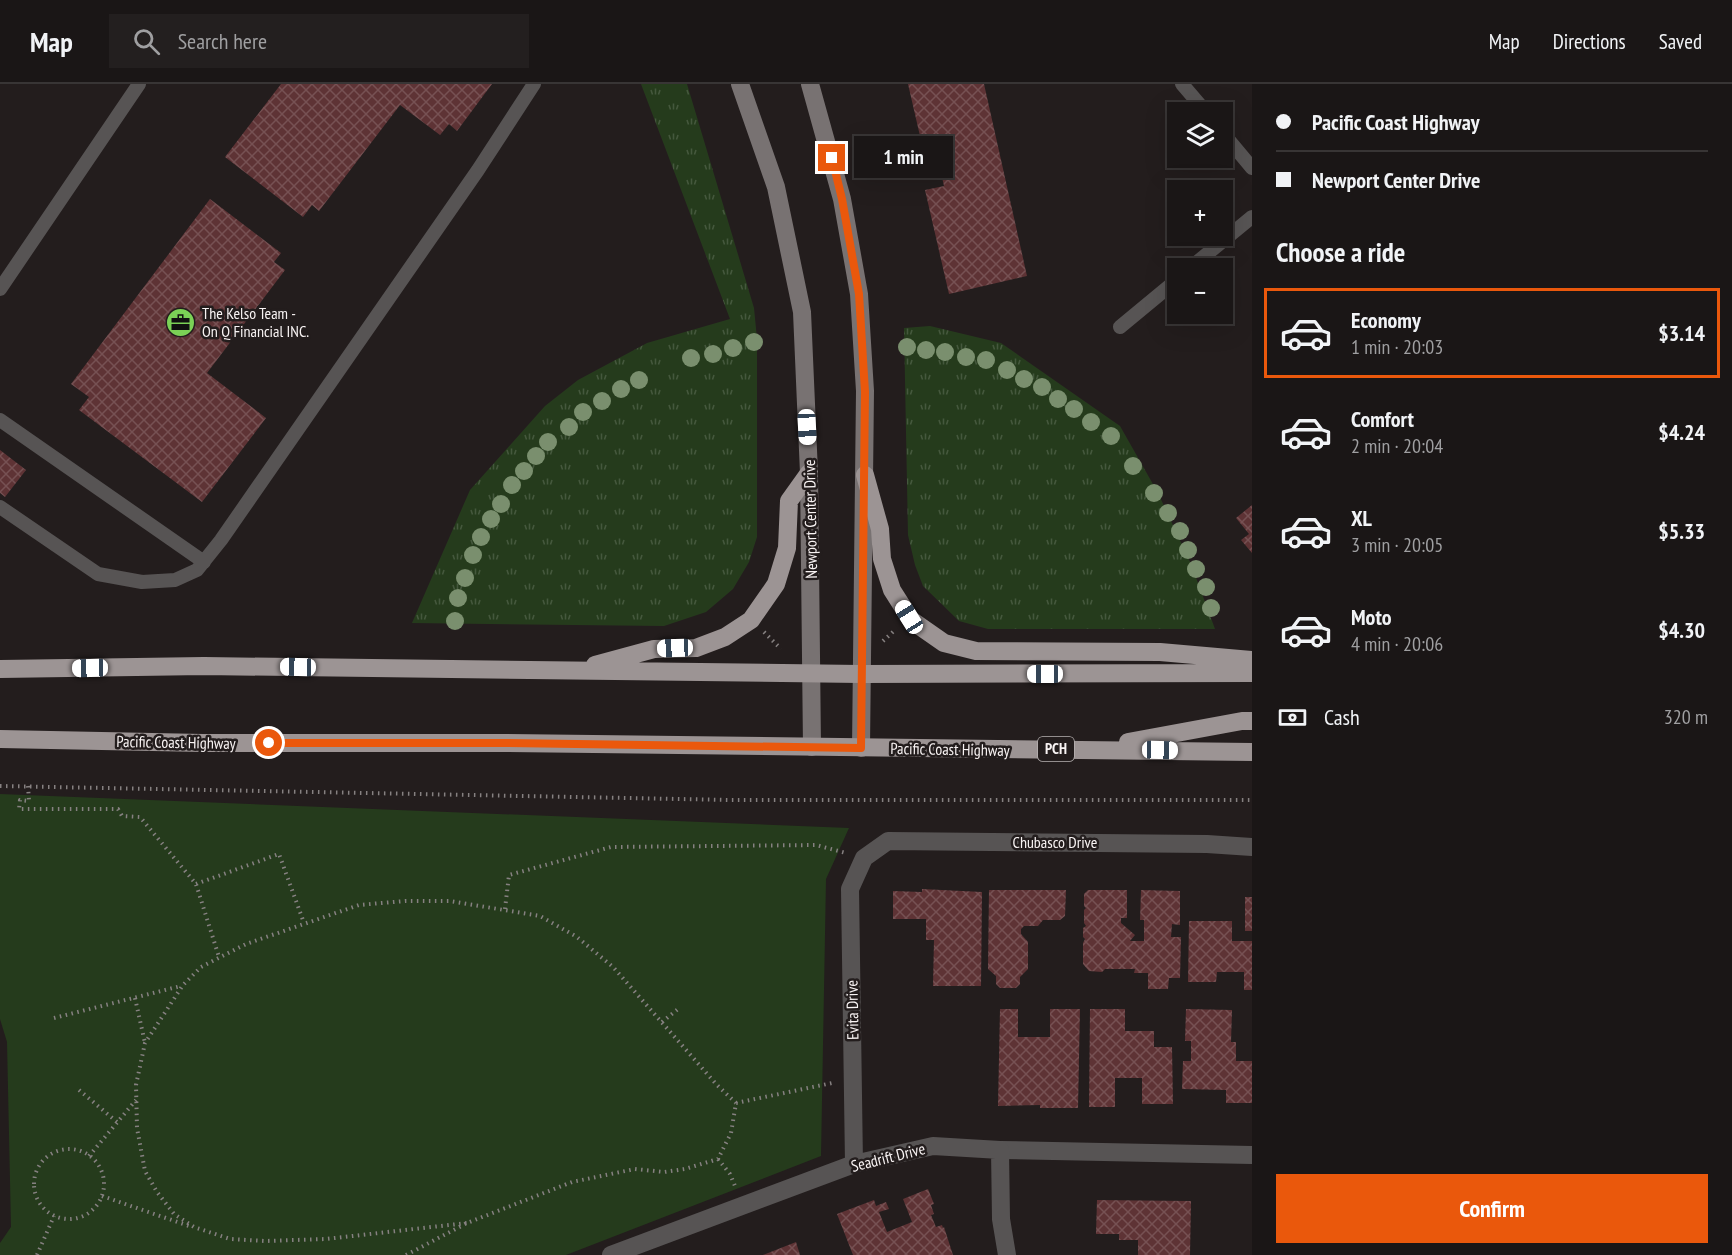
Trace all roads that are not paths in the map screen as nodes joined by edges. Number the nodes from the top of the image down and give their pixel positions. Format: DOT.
graph roads {
  1 [pos="139,84"];
  2 [pos="534,84"];
  3 [pos="740,84"];
  4 [pos="810,84"];
  5 [pos="1182,84"];
  6 [pos="1197,102"];
  7 [pos="1233,145"];
  8 [pos="1252,168"];
  9 [pos="1252,217"];
  10 [pos="1202,258"];
  11 [pos="1167,288"];
  12 [pos="0,289"];
  13 [pos="1120,327"];
  14 [pos="0,420"];
  15 [pos="810,473"];
  16 [pos="865,475"];
  17 [pos="0,507"];
  18 [pos="204,562"];
  19 [pos="1252,660"];
  20 [pos="0,669"];
  21 [pos="576,671"];
  22 [pos="1252,673"];
  23 [pos="810,674"];
  24 [pos="861,674"];
  25 [pos="1252,721"];
  26 [pos="0,739"];
  27 [pos="812,747"];
  28 [pos="861,748"];
  29 [pos="1091,749"];
  30 [pos="1252,752"];
  31 [pos="1252,847"];
  32 [pos="864,858"];
  33 [pos="1000,1150"];
  34 [pos="1252,1155"];
  35 [pos="854,1164"];
  36 [pos="611,1255"];
  37 [pos="1007,1255"];
  1 -- 12 [label="lane"];
  2 -- 18 [label="lane"];
  3 -- 15 [label="main road, Newport Center Drive"];
  4 -- 16 [label="main road"];
  5 -- 6 [label="lane"];
  7 -- 8 [label="lane"];
  9 -- 10 [label="lane"];
  11 -- 13 [label="lane"];
  14 -- 18 [label="lane"];
  15 -- 21 [label="highway"];
  15 -- 23 [label="main road, Newport Center Drive"];
  16 -- 19 [label="highway"];
  16 -- 24 [label="main road"];
  17 -- 18 [label="lane"];
  20 -- 21 [label="highway"];
  21 -- 23 [label="highway"];
  22 -- 24 [label="highway"];
  23 -- 24 [label="highway"];
  23 -- 27 [label="main road, Newport Center Drive"];
  24 -- 28 [label="main road"];
  25 -- 29 [label="highway"];
  26 -- 27 [label="highway, Pacific Coast Highway / PCH"];
  27 -- 28 [label="highway, Pacific Coast Highway / PCH"];
  28 -- 29 [label="highway, Pacific Coast Highway / PCH"];
  29 -- 30 [label="highway, Pacific Coast Highway / PCH"];
  31 -- 32 [label="street, Chubasco Drive"];
  32 -- 35 [label="street, Evita Drive"];
  33 -- 34 [label="street, Seadrift Drive"];
  33 -- 35 [label="street, Seadrift Drive"];
  33 -- 37 [label="street"];
  35 -- 36 [label="street, Seadrift Drive"];
}
